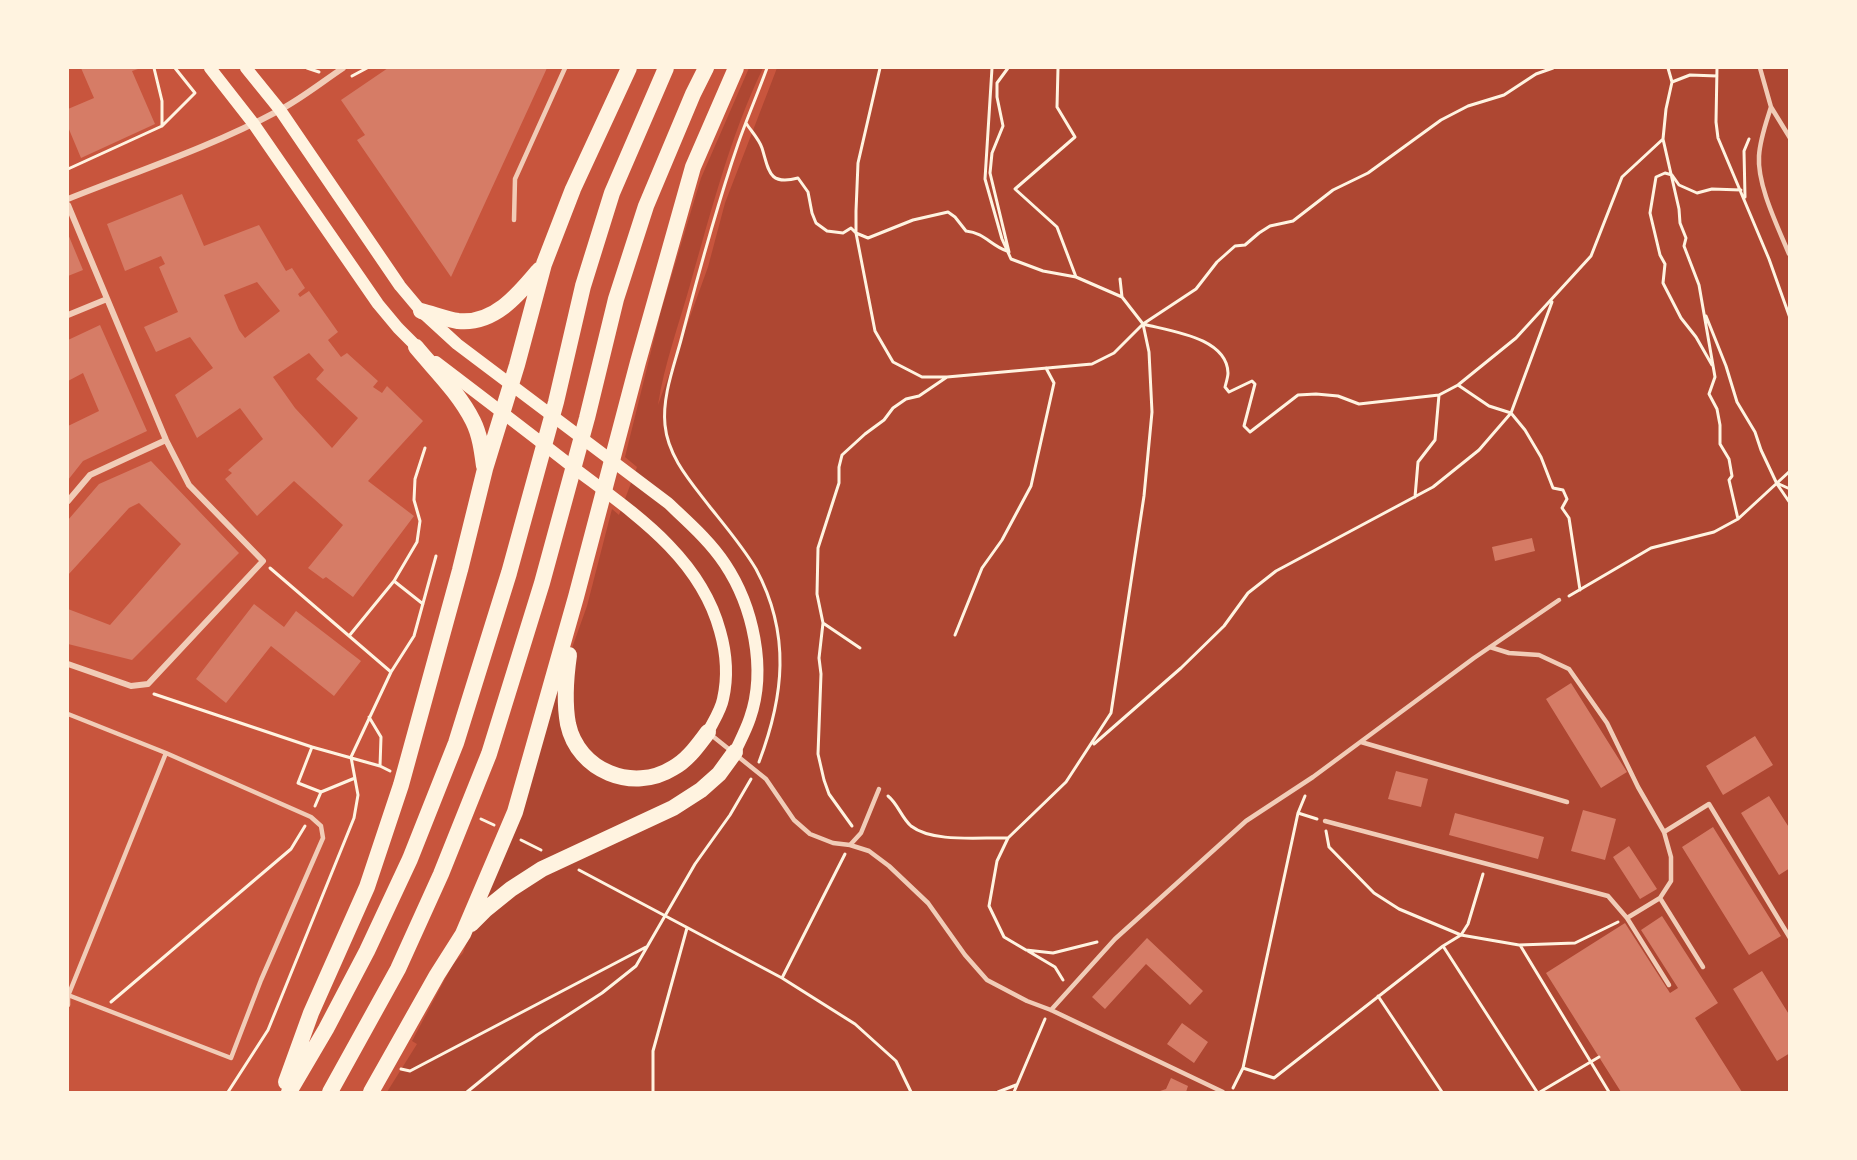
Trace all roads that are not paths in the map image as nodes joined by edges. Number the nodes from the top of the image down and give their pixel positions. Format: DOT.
graph roads {
  1 [pos="210,68"];
  2 [pos="246,68"];
  3 [pos="343,68"];
  4 [pos="565,68"];
  5 [pos="629,68"];
  6 [pos="666,68"];
  7 [pos="706,68"];
  8 [pos="736,68"];
  9 [pos="1760,68"];
  10 [pos="1771,106"];
  11 [pos="280,110"];
  12 [pos="253,123"];
  13 [pos="1790,138"];
  14 [pos="68,199"];
  15 [pos="68,205"];
  16 [pos="513,220"];
  17 [pos="1789,254"];
  18 [pos="544,264"];
  19 [pos="106,299"];
  20 [pos="421,311"];
  21 [pos="68,315"];
  22 [pos="416,347"];
  23 [pos="518,390"];
  24 [pos="502,412"];
  25 [pos="166,440"];
  26 [pos="485,470"];
  27 [pos="68,501"];
  28 [pos="576,597"];
  29 [pos="1559,600"];
  30 [pos="1490,647"];
  31 [pos="68,664"];
  32 [pos="68,714"];
  33 [pos="708,732"];
  34 [pos="1361,742"];
  35 [pos="735,752"];
  36 [pos="166,753"];
  37 [pos="879,789"];
  38 [pos="1567,802"];
  39 [pos="1325,822"];
  40 [pos="1664,832"];
  41 [pos="850,845"];
  42 [pos="1660,898"];
  43 [pos="1627,918"];
  44 [pos="463,934"];
  45 [pos="1790,938"];
  46 [pos="1703,968"];
  47 [pos="1669,985"];
  48 [pos="68,995"];
  49 [pos="68,1005"];
  50 [pos="1051,1010"];
  51 [pos="283,1092"];
  52 [pos="289,1092"];
  53 [pos="330,1092"];
  54 [pos="371,1092"];
  55 [pos="1223,1092"];
  1 -- 12 [label="main road"];
  2 -- 11 [label="main road"];
  3 -- 11 [label="street"];
  4 -- 16 [label="lane"];
  5 -- 18 [label="highway"];
  6 -- 52 [label="highway"];
  7 -- 53 [label="highway"];
  8 -- 28 [label="highway"];
  9 -- 10 [label="lane"];
  10 -- 13 [label="lane"];
  10 -- 17 [label="lane"];
  11 -- 12 [label="street"];
  11 -- 20 [label="main road"];
  12 -- 14 [label="street"];
  12 -- 22 [label="main road"];
  15 -- 19 [label="street"];
  18 -- 20 [label="highway"];
  18 -- 23 [label="highway"];
  19 -- 21 [label="street"];
  19 -- 25 [label="street"];
  20 -- 23 [label="main road"];
  22 -- 24 [label="main road"];
  22 -- 26 [label="highway"];
  23 -- 24 [label="highway"];
  23 -- 35 [label="main road"];
  24 -- 26 [label="highway"];
  24 -- 33 [label="main road"];
  25 -- 27 [label="street"];
  25 -- 31 [label="street"];
  26 -- 51 [label="highway"];
  28 -- 33 [label="highway"];
  28 -- 44 [label="highway"];
  29 -- 30 [label="lane"];
  30 -- 34 [label="lane"];
  30 -- 40 [label="lane"];
  32 -- 36 [label="lane"];
  33 -- 35 [label="lane"];
  34 -- 38 [label="lane"];
  34 -- 50 [label="lane"];
  35 -- 41 [label="lane"];
  35 -- 44 [label="highway"];
  36 -- 48 [label="lane"];
  36 -- 48 [label="lane"];
  37 -- 41 [label="lane"];
  39 -- 43 [label="lane"];
  40 -- 42 [label="lane"];
  40 -- 45 [label="lane"];
  41 -- 50 [label="lane"];
  42 -- 43 [label="lane"];
  42 -- 46 [label="lane"];
  43 -- 47 [label="lane"];
  44 -- 54 [label="highway"];
  48 -- 49 [label="lane"];
  50 -- 55 [label="lane"];
}
